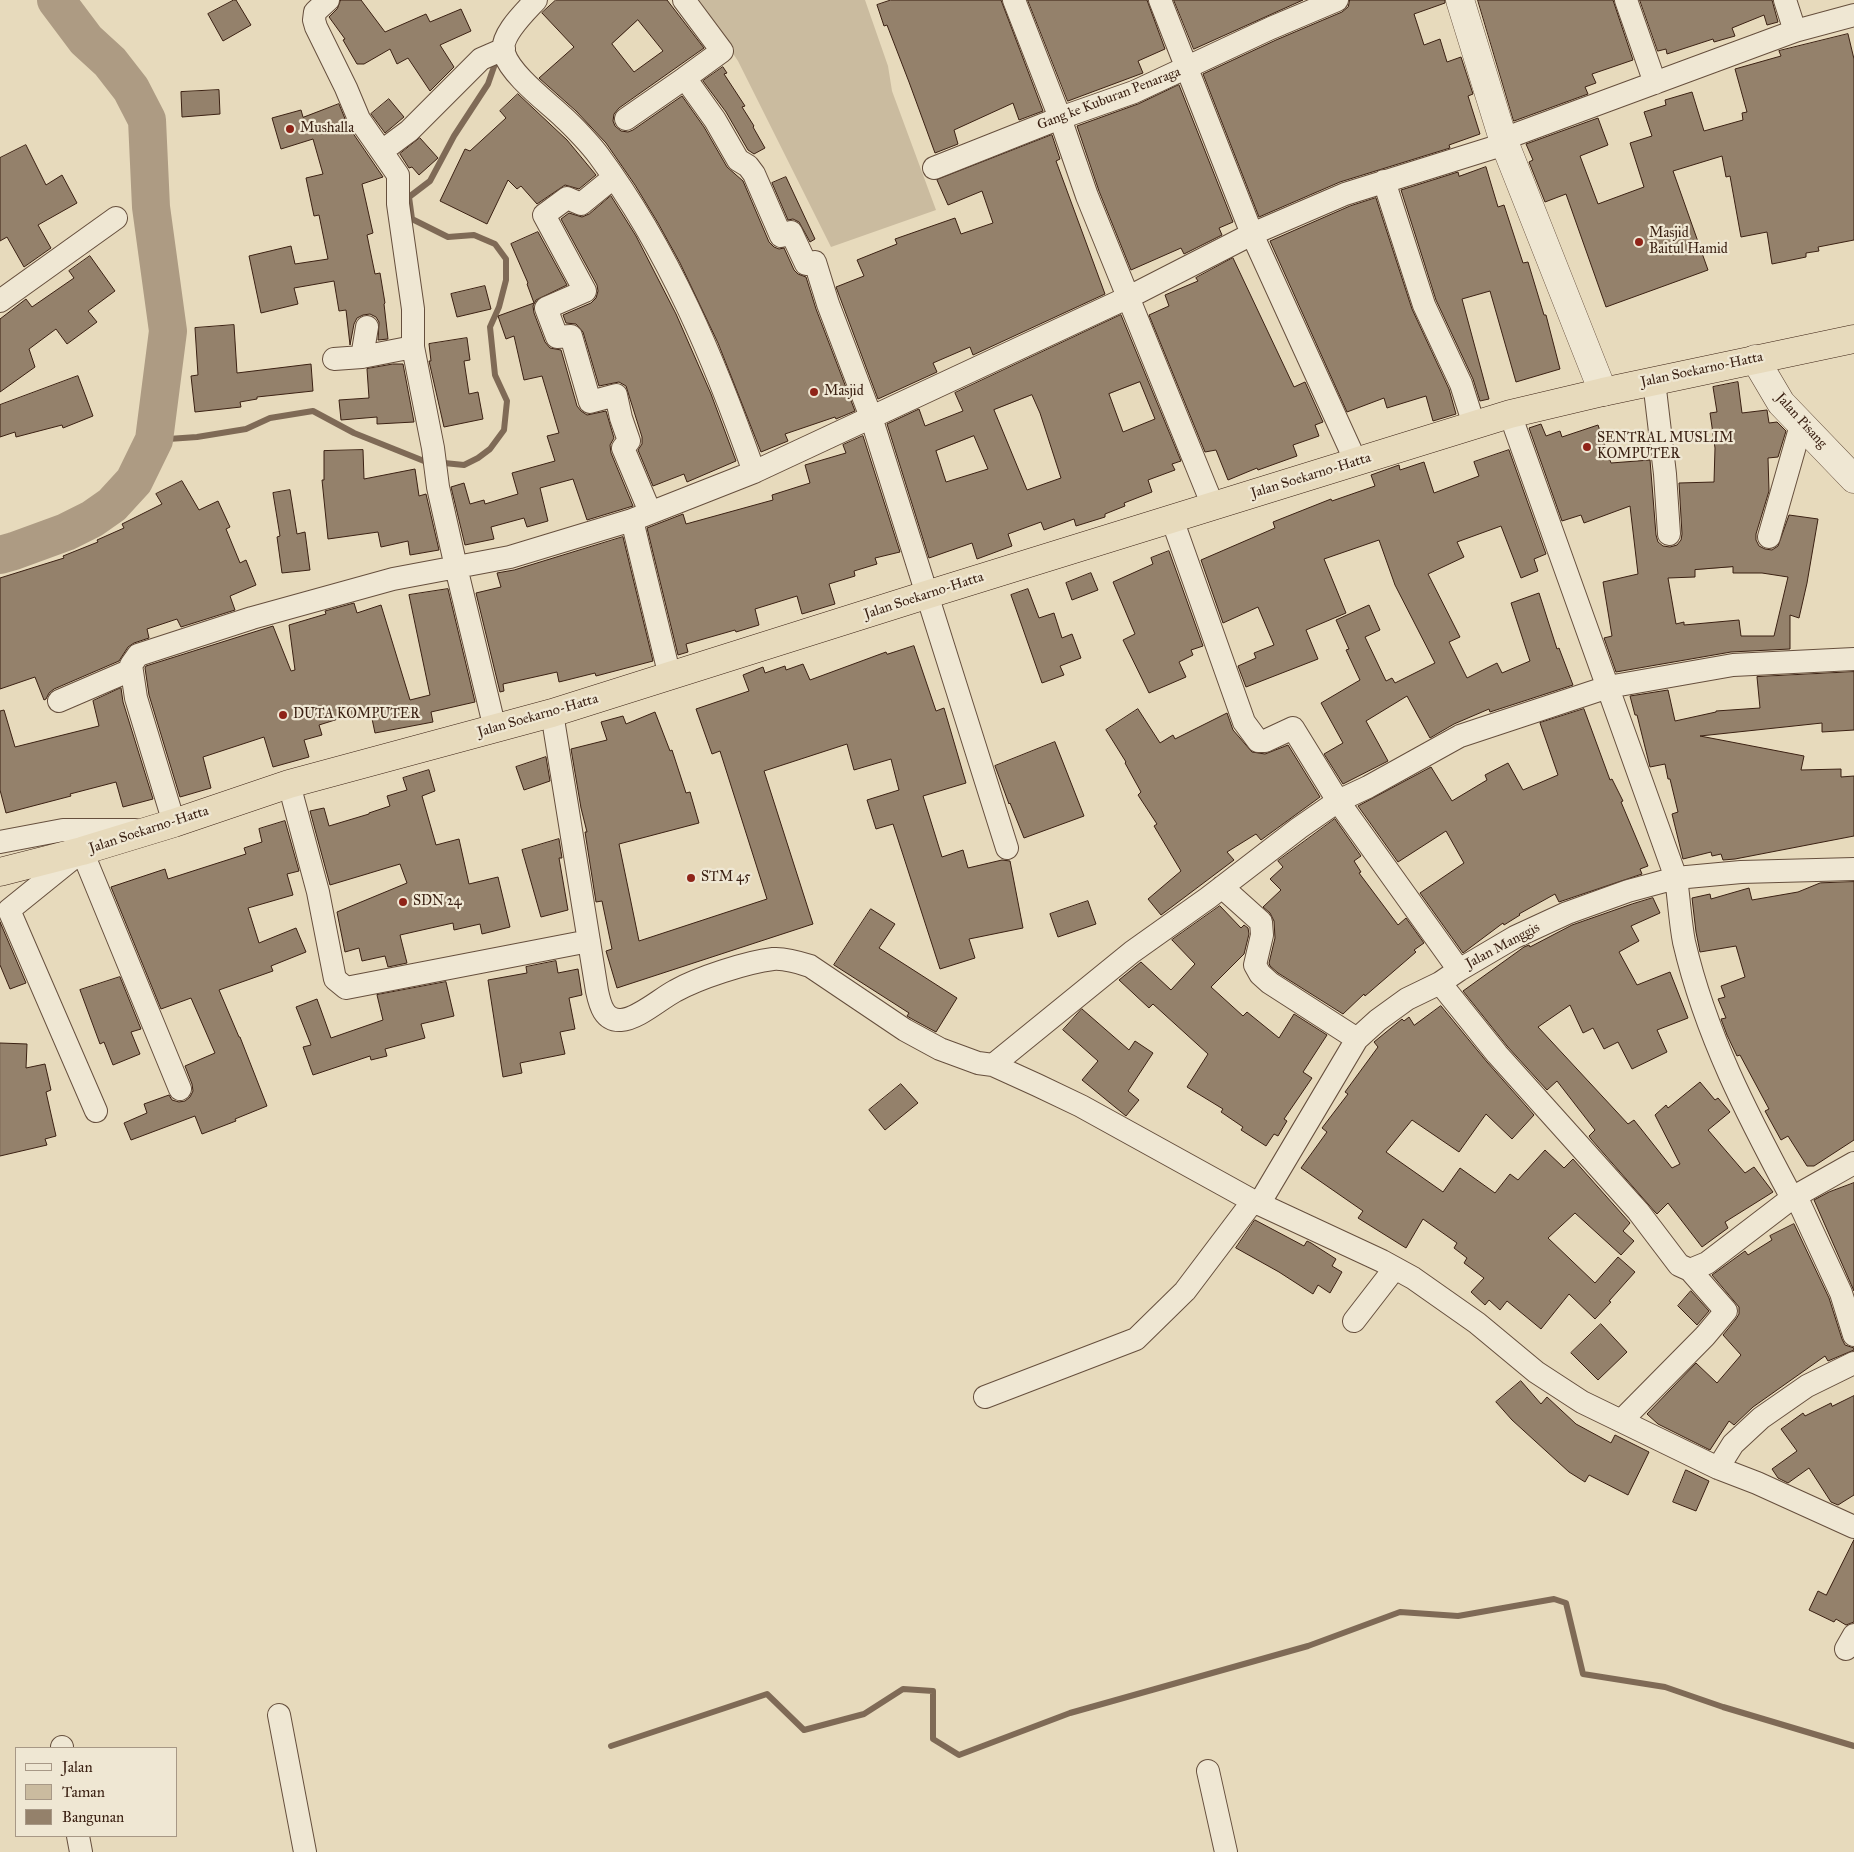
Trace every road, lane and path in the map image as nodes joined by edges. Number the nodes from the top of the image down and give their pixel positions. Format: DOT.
graph roads {
  1 [pos="328,0"];
  2 [pos="536,0"];
  3 [pos="684,0"];
  4 [pos="1014,0"];
  5 [pos="1160,0"];
  6 [pos="1337,0"];
  7 [pos="1460,0"];
  8 [pos="1626,0"];
  9 [pos="1785,0"];
  10 [pos="1854,15"];
  11 [pos="1795,32"];
  12 [pos="504,49"];
  13 [pos="1186,68"];
  14 [pos="685,78"];
  15 [pos="1655,83"];
  16 [pos="1060,118"];
  17 [pos="626,119"];
  18 [pos="1504,141"];
  19 [pos="382,152"];
  20 [pos="934,168"];
  21 [pos="613,178"];
  22 [pos="1384,181"];
  23 [pos="116,218"];
  24 [pos="1252,234"];
  25 [pos="1129,297"];
  26 [pos="1,299"];
  27 [pos="367,327"];
  28 [pos="1854,339"];
  29 [pos="413,347"];
  30 [pos="362,357"];
  31 [pos="334,359"];
  32 [pos="1755,359"];
  33 [pos="1654,381"];
  34 [pos="1603,392"];
  35 [pos="1510,414"];
  36 [pos="871,418"];
  37 [pos="1474,425"];
  38 [pos="1801,425"];
  39 [pos="1356,462"];
  40 [pos="754,472"];
  41 [pos="1854,479"];
  42 [pos="1214,506"];
  43 [pos="641,516"];
  44 [pos="1172,519"];
  45 [pos="1669,534"];
  46 [pos="1769,537"];
  47 [pos="456,567"];
  48 [pos="926,595"];
  49 [pos="1854,659"];
  50 [pos="131,670"];
  51 [pos="670,676"];
  52 [pos="1608,687"];
  53 [pos="59,701"];
  54 [pos="552,713"];
  55 [pos="496,729"];
  56 [pos="289,784"];
  57 [pos="1338,801"];
  58 [pos="163,826"];
  59 [pos="0,842"];
  60 [pos="1007,848"];
  61 [pos="82,852"];
  62 [pos="1854,869"];
  63 [pos="0,872"];
  64 [pos="1676,878"];
  65 [pos="1222,886"];
  66 [pos="589,941"];
  67 [pos="1459,970"];
  68 [pos="1440,983"];
  69 [pos="1357,1039"];
  70 [pos="993,1065"];
  71 [pos="180,1089"];
  72 [pos="96,1111"];
  73 [pos="1854,1163"];
  74 [pos="1794,1197"];
  75 [pos="1256,1202"];
  76 [pos="1395,1268"];
  77 [pos="1690,1270"];
  78 [pos="1354,1321"];
  79 [pos="1854,1335"];
  80 [pos="1854,1363"];
  81 [pos="985,1397"];
  82 [pos="1621,1421"];
  83 [pos="1718,1468"];
  84 [pos="1854,1527"];
  85 [pos="279,1715"];
  86 [pos="1208,1771"];
  87 [pos="78,1837"];
  88 [pos="81,1852"];
  89 [pos="305,1852"];
  90 [pos="1226,1852"];
  1 -- 19 [label="street"];
  2 -- 12 [label="street"];
  3 -- 14 [label="street"];
  4 -- 16 [label="street"];
  5 -- 13 [label="street"];
  6 -- 13 [label="street, Gang ke Kuburan Penaraga"];
  7 -- 18 [label="street"];
  8 -- 15 [label="street"];
  9 -- 11 [label="street"];
  10 -- 11 [label="street"];
  11 -- 15 [label="street"];
  12 -- 19 [label="street"];
  12 -- 21 [label="street"];
  13 -- 16 [label="street, Gang ke Kuburan Penaraga"];
  13 -- 24 [label="street"];
  14 -- 17 [label="street"];
  14 -- 36 [label="street"];
  15 -- 18 [label="street"];
  16 -- 20 [label="street, Gang ke Kuburan Penaraga"];
  16 -- 25 [label="street"];
  18 -- 22 [label="street"];
  18 -- 34 [label="street"];
  19 -- 29 [label="street"];
  21 -- 40 [label="street"];
  21 -- 43 [label="street"];
  22 -- 24 [label="street"];
  22 -- 37 [label="street"];
  23 -- 26 [label="street"];
  24 -- 25 [label="street"];
  24 -- 39 [label="street"];
  25 -- 36 [label="street"];
  25 -- 42 [label="street"];
  27 -- 30 [label="street"];
  28 -- 32 [label="highway, Jalan Soekarno-Hatta"];
  29 -- 30 [label="street"];
  29 -- 47 [label="street"];
  30 -- 31 [label="street"];
  32 -- 33 [label="highway, Jalan Soekarno-Hatta"];
  32 -- 38 [label="street, Jalan Pisang"];
  33 -- 34 [label="highway, Jalan Soekarno-Hatta"];
  33 -- 45 [label="street"];
  34 -- 35 [label="highway, Jalan Soekarno-Hatta"];
  35 -- 37 [label="highway, Jalan Soekarno-Hatta"];
  35 -- 52 [label="street"];
  36 -- 40 [label="street"];
  36 -- 48 [label="street"];
  37 -- 39 [label="highway, Jalan Soekarno-Hatta"];
  38 -- 41 [label="street, Jalan Pisang"];
  38 -- 46 [label="street"];
  39 -- 42 [label="highway, Jalan Soekarno-Hatta"];
  40 -- 43 [label="street"];
  42 -- 44 [label="highway, Jalan Soekarno-Hatta"];
  43 -- 47 [label="street"];
  43 -- 51 [label="street"];
  44 -- 48 [label="highway, Jalan Soekarno-Hatta"];
  44 -- 57 [label="street"];
  47 -- 50 [label="street"];
  47 -- 55 [label="street"];
  48 -- 51 [label="highway, Jalan Soekarno-Hatta"];
  48 -- 60 [label="street"];
  49 -- 52 [label="street"];
  50 -- 53 [label="street"];
  50 -- 58 [label="street"];
  51 -- 54 [label="highway, Jalan Soekarno-Hatta"];
  52 -- 57 [label="street"];
  52 -- 64 [label="street"];
  54 -- 55 [label="highway, Jalan Soekarno-Hatta"];
  54 -- 66 [label="street"];
  55 -- 56 [label="highway, Jalan Soekarno-Hatta"];
  56 -- 58 [label="highway, Jalan Soekarno-Hatta"];
  56 -- 66 [label="street"];
  57 -- 65 [label="street"];
  57 -- 67 [label="street"];
  58 -- 59 [label="street"];
  58 -- 61 [label="highway, Jalan Soekarno-Hatta"];
  61 -- 63 [label="highway, Jalan Soekarno-Hatta"];
  61 -- 71 [label="street"];
  61 -- 72 [label="street"];
  62 -- 64 [label="street, Jalan Manggis"];
  64 -- 67 [label="street, Jalan Manggis"];
  64 -- 74 [label="street"];
  65 -- 69 [label="street"];
  65 -- 70 [label="street"];
  66 -- 70 [label="street"];
  67 -- 68 [label="street, Jalan Manggis"];
  68 -- 69 [label="street, Jalan Manggis"];
  68 -- 77 [label="street"];
  69 -- 75 [label="street, Jalan Manggis"];
  70 -- 75 [label="street"];
  73 -- 74 [label="street"];
  74 -- 77 [label="street"];
  74 -- 79 [label="street"];
  75 -- 76 [label="street"];
  75 -- 81 [label="street, Jalan Manggis"];
  76 -- 78 [label="street"];
  76 -- 82 [label="street"];
  77 -- 82 [label="street"];
  80 -- 83 [label="street"];
  82 -- 83 [label="street"];
  83 -- 84 [label="street"];
  85 -- 89 [label="street"];
  86 -- 90 [label="street"];
  87 -- 88 [label="street"];
}
